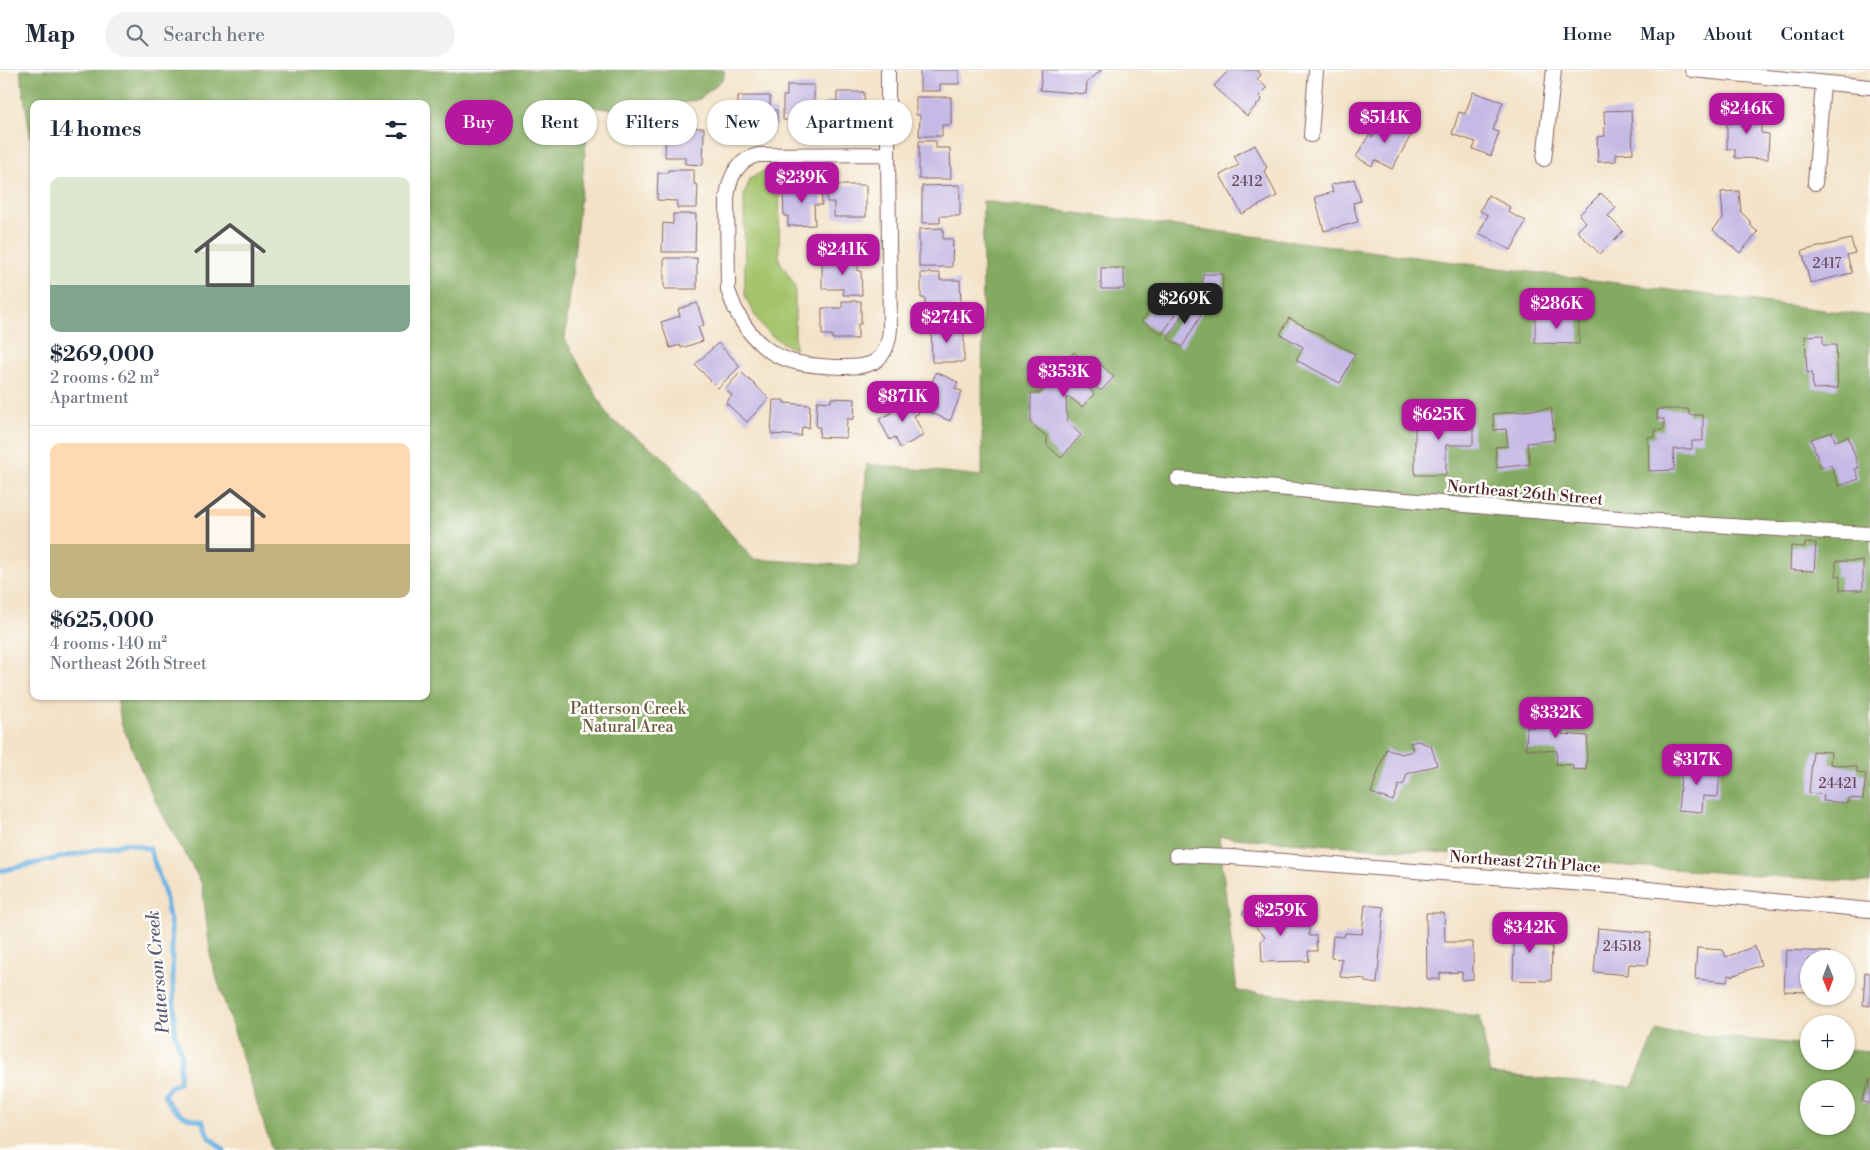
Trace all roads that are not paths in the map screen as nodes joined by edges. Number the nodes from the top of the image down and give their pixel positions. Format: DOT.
graph roads {
  1 [pos="888,70"];
  2 [pos="1316,70"];
  3 [pos="1554,70"];
  4 [pos="1692,70"];
  5 [pos="1823,84"];
  6 [pos="1870,88"];
  7 [pos="1311,135"];
  8 [pos="888,154"];
  9 [pos="1544,159"];
  10 [pos="1815,183"];
  11 [pos="1178,479"];
  12 [pos="1870,534"];
  13 [pos="1176,855"];
  14 [pos="1870,910"];
  1 -- 8 [label="street"];
  2 -- 7 [label="street"];
  3 -- 9 [label="street"];
  4 -- 5 [label="street"];
  5 -- 6 [label="street"];
  5 -- 10 [label="street"];
  8 -- 8 [label="street"];
  11 -- 12 [label="street, Northeast 26th Street"];
  13 -- 14 [label="street, Northeast 27th Place"];
}
